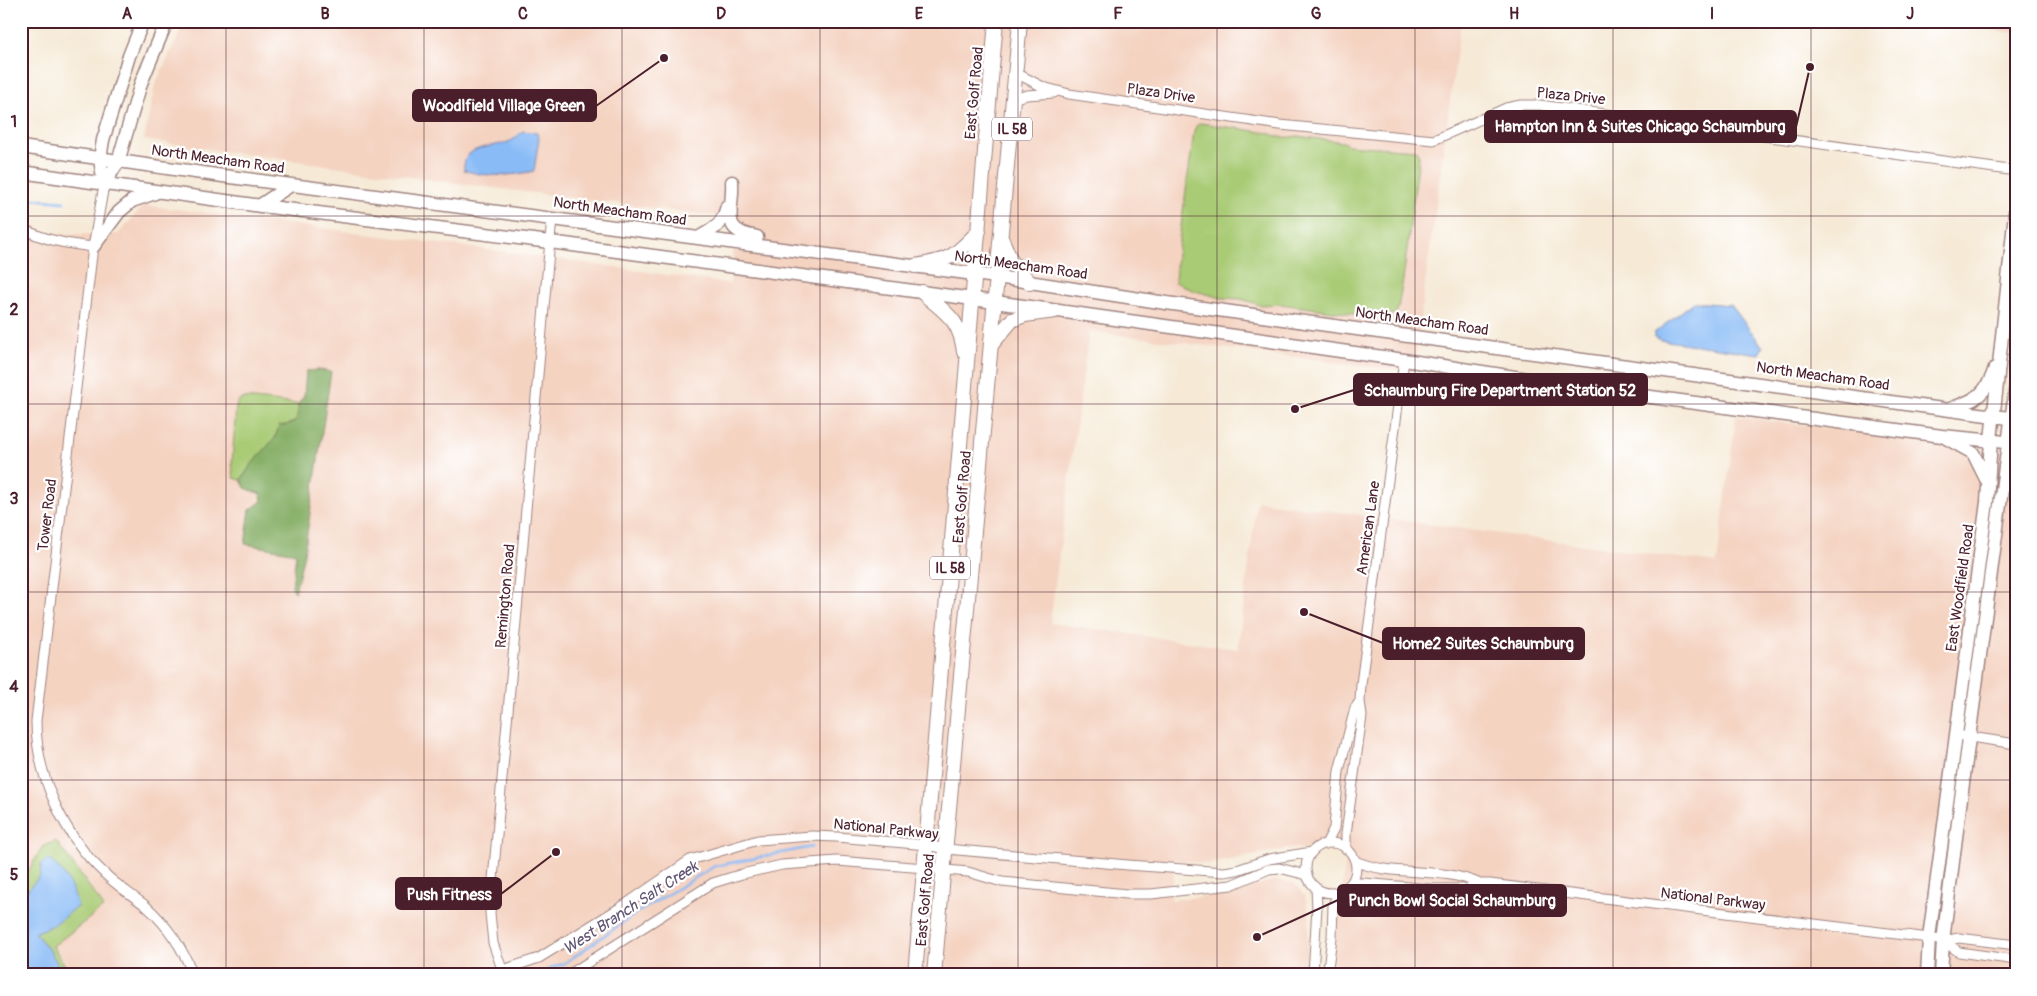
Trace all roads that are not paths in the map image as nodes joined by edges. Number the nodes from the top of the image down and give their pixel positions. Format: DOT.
graph roads {
  1 [pos="143,21"];
  2 [pos="167,21"];
  3 [pos="996,21"];
  4 [pos="1020,21"];
  5 [pos="1016,73"];
  6 [pos="1069,94"];
  7 [pos="1014,98"];
  8 [pos="21,147"];
  9 [pos="100,159"];
  10 [pos="118,162"];
  11 [pos="2016,171"];
  12 [pos="21,172"];
  13 [pos="104,185"];
  14 [pos="291,185"];
  15 [pos="157,192"];
  16 [pos="2016,204"];
  17 [pos="260,206"];
  18 [pos="552,218"];
  19 [pos="21,228"];
  20 [pos="979,231"];
  21 [pos="1001,237"];
  22 [pos="698,238"];
  23 [pos="550,242"];
  24 [pos="93,247"];
  25 [pos="834,256"];
  26 [pos="915,266"];
  27 [pos="975,275"];
  28 [pos="997,277"];
  29 [pos="1030,283"];
  30 [pos="922,292"];
  31 [pos="973,300"];
  32 [pos="995,302"];
  33 [pos="1055,311"];
  34 [pos="991,345"];
  35 [pos="2000,352"];
  36 [pos="1404,360"];
  37 [pos="966,378"];
  38 [pos="2016,384"];
  39 [pos="1947,410"];
  40 [pos="1994,416"];
  41 [pos="2014,419"];
  42 [pos="1942,436"];
  43 [pos="1991,440"];
  44 [pos="2012,443"];
  45 [pos="2016,471"];
  46 [pos="1988,483"];
  47 [pos="2003,488"];
  48 [pos="1360,700"];
  49 [pos="1963,736"];
  50 [pos="2016,744"];
  51 [pos="1326,844"];
  52 [pos="927,846"];
  53 [pos="946,849"];
  54 [pos="1346,849"];
  55 [pos="1312,852"];
  56 [pos="1355,861"];
  57 [pos="925,868"];
  58 [pos="944,870"];
  59 [pos="1308,875"];
  60 [pos="1352,882"];
  61 [pos="1480,884"];
  62 [pos="1316,888"];
  63 [pos="1339,892"];
  64 [pos="1929,938"];
  65 [pos="1943,942"];
  66 [pos="2016,946"];
  67 [pos="2016,960"];
  68 [pos="503,973"];
  69 [pos="192,975"];
  70 [pos="488,975"];
  71 [pos="564,975"];
  72 [pos="915,975"];
  73 [pos="934,975"];
  74 [pos="1313,975"];
  75 [pos="1327,975"];
  76 [pos="1927,975"];
  77 [pos="1940,975"];
  1 -- 9 [label="main road"];
  2 -- 10 [label="main road"];
  3 -- 20 [label="main road, East Golf Road / IL 58"];
  4 -- 5 [label="main road, East Golf Road / IL 58"];
  5 -- 6 [label="street, Plaza Drive"];
  5 -- 7 [label="main road, East Golf Road / IL 58"];
  6 -- 7 [label="street, Plaza Drive"];
  6 -- 11 [label="street, Plaza Drive"];
  7 -- 21 [label="main road, East Golf Road / IL 58"];
  8 -- 9 [label="main road, North Meacham Road"];
  9 -- 10 [label="main road, North Meacham Road"];
  9 -- 13 [label="main road"];
  10 -- 13 [label="main road"];
  10 -- 14 [label="main road, North Meacham Road"];
  12 -- 13 [label="main road"];
  13 -- 15 [label="main road"];
  13 -- 24 [label="street, Tower Road"];
  14 -- 17 [label="main road"];
  14 -- 18 [label="main road, North Meacham Road"];
  15 -- 17 [label="main road"];
  15 -- 24 [label="main road"];
  16 -- 35 [label="main road, East Woodfield Road"];
  17 -- 23 [label="main road"];
  18 -- 22 [label="main road, North Meacham Road"];
  18 -- 23 [label="street, Remington Road"];
  19 -- 24 [label="street"];
  20 -- 26 [label="main road"];
  20 -- 27 [label="main road, East Golf Road / IL 58"];
  21 -- 28 [label="main road, East Golf Road / IL 58"];
  21 -- 29 [label="main road"];
  22 -- 25 [label="main road, North Meacham Road"];
  22 -- 25 [label="main road"];
  23 -- 30 [label="main road"];
  23 -- 68 [label="street, Remington Road"];
  24 -- 69 [label="street, Tower Road"];
  25 -- 26 [label="main road, North Meacham Road"];
  26 -- 27 [label="main road, North Meacham Road"];
  27 -- 28 [label="main road, North Meacham Road"];
  27 -- 31 [label="main road, East Golf Road / IL 58"];
  28 -- 29 [label="main road, North Meacham Road"];
  28 -- 32 [label="main road, East Golf Road / IL 58"];
  29 -- 39 [label="main road, North Meacham Road"];
  30 -- 31 [label="main road"];
  30 -- 37 [label="main road"];
  31 -- 32 [label="main road"];
  31 -- 37 [label="main road, East Golf Road / IL 58"];
  32 -- 33 [label="main road"];
  32 -- 34 [label="main road, East Golf Road / IL 58"];
  33 -- 34 [label="main road"];
  33 -- 36 [label="main road"];
  34 -- 53 [label="main road, East Golf Road / IL 58"];
  35 -- 39 [label="main road"];
  35 -- 40 [label="main road, East Woodfield Road"];
  36 -- 42 [label="main road"];
  36 -- 48 [label="street, American Lane"];
  37 -- 52 [label="main road, East Golf Road / IL 58"];
  38 -- 41 [label="main road, East Woodfield Road"];
  39 -- 40 [label="main road, North Meacham Road"];
  40 -- 41 [label="main road, North Meacham Road"];
  40 -- 43 [label="main road, East Woodfield Road"];
  41 -- 44 [label="main road, East Woodfield Road"];
  42 -- 43 [label="main road"];
  42 -- 46 [label="main road"];
  43 -- 44 [label="main road"];
  43 -- 46 [label="main road, East Woodfield Road"];
  44 -- 47 [label="main road, East Woodfield Road"];
  45 -- 47 [label="main road"];
  46 -- 49 [label="main road, East Woodfield Road"];
  47 -- 49 [label="main road, East Woodfield Road"];
  48 -- 51 [label="street, American Lane"];
  48 -- 54 [label="street, American Lane"];
  49 -- 50 [label="street"];
  49 -- 64 [label="main road, East Woodfield Road"];
  49 -- 65 [label="main road, East Woodfield Road"];
  51 -- 54 [label="street"];
  51 -- 55 [label="street"];
  52 -- 53 [label="street, National Parkway"];
  52 -- 57 [label="main road, East Golf Road / IL 58"];
  52 -- 68 [label="street, National Parkway"];
  53 -- 55 [label="street, National Parkway"];
  53 -- 58 [label="main road, East Golf Road / IL 58"];
  54 -- 56 [label="street"];
  55 -- 59 [label="street"];
  56 -- 60 [label="street"];
  56 -- 61 [label="street, National Parkway"];
  57 -- 58 [label="street"];
  57 -- 71 [label="street"];
  57 -- 72 [label="main road, East Golf Road / IL 58"];
  58 -- 59 [label="street"];
  58 -- 73 [label="main road, East Golf Road / IL 58"];
  59 -- 62 [label="street"];
  60 -- 61 [label="street, National Parkway"];
  60 -- 63 [label="street"];
  61 -- 64 [label="street, National Parkway"];
  62 -- 63 [label="street"];
  62 -- 74 [label="street"];
  63 -- 75 [label="street"];
  64 -- 65 [label="street, National Parkway"];
  64 -- 76 [label="main road, East Woodfield Road"];
  65 -- 66 [label="street, National Parkway"];
  65 -- 67 [label="street, National Parkway"];
  65 -- 77 [label="main road, East Woodfield Road"];
  68 -- 70 [label="street, National Parkway"];
}
